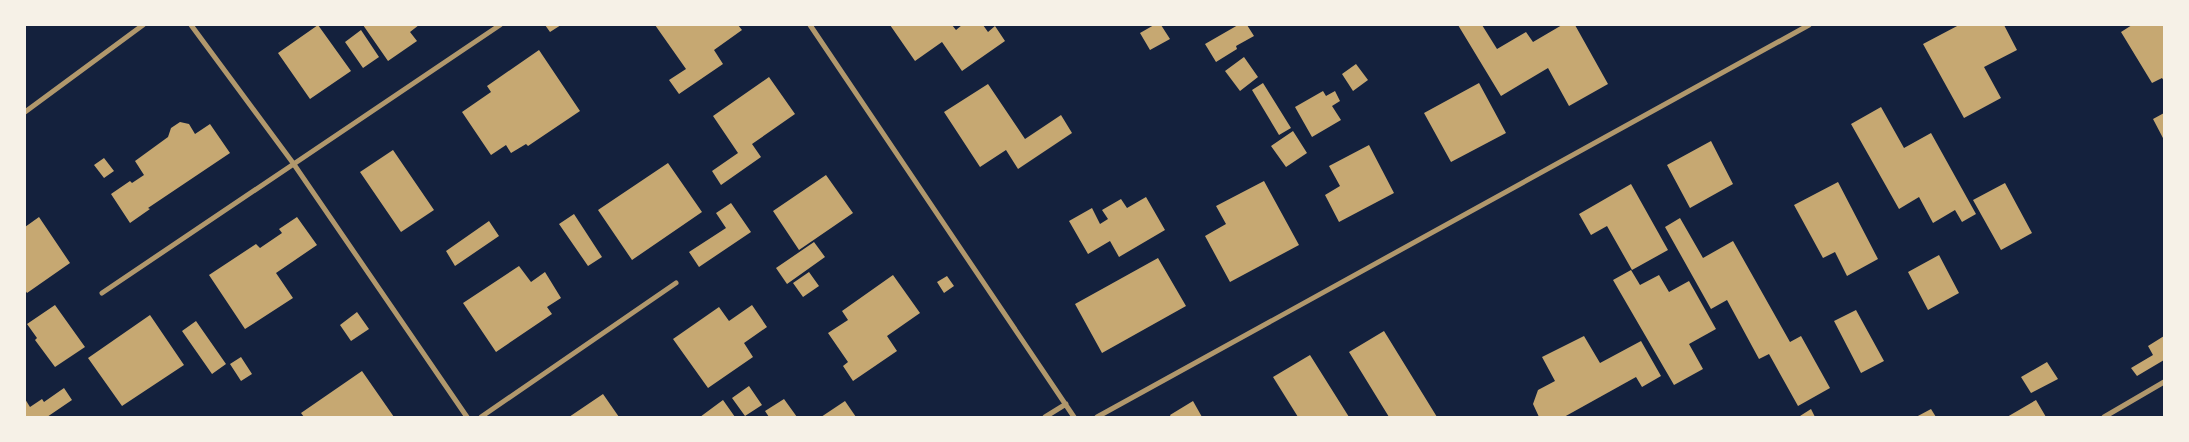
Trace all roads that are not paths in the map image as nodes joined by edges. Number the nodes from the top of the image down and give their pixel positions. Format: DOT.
graph roads {
  1 [pos="143,25"];
  2 [pos="191,25"];
  3 [pos="500,25"];
  4 [pos="810,25"];
  5 [pos="1809,25"];
  6 [pos="25,112"];
  7 [pos="293,164"];
  8 [pos="676,283"];
  9 [pos="102,293"];
  10 [pos="2164,382"];
  11 [pos="1066,404"];
  12 [pos="467,417"];
  13 [pos="481,417"];
  14 [pos="1045,417"];
  15 [pos="1074,417"];
  16 [pos="1097,417"];
  17 [pos="2104,417"];
  1 -- 6 [label="street"];
  2 -- 7 [label="street"];
  3 -- 7 [label="street"];
  4 -- 11 [label="street"];
  5 -- 16 [label="street"];
  7 -- 9 [label="street"];
  7 -- 12 [label="street"];
  8 -- 13 [label="street"];
  10 -- 17 [label="street"];
  11 -- 14 [label="street"];
  11 -- 15 [label="street"];
}
